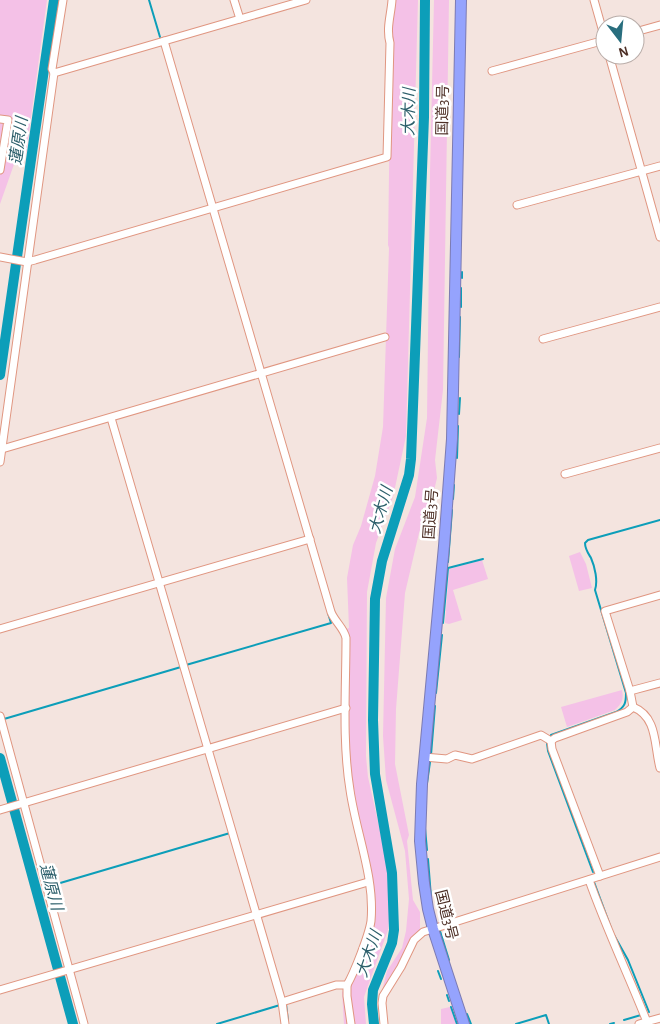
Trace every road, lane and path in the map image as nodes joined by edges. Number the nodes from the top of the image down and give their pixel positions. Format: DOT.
graph roads {
  1 [pos="63,0"];
  2 [pos="234,0"];
  3 [pos="306,0"];
  4 [pos="392,0"];
  5 [pos="461,0"];
  6 [pos="594,0"];
  7 [pos="598,15"];
  8 [pos="240,19"];
  9 [pos="660,25"];
  10 [pos="645,29"];
  11 [pos="164,41"];
  12 [pos="595,43"];
  13 [pos="612,65"];
  14 [pos="492,71"];
  15 [pos="54,73"];
  16 [pos="1,119"];
  17 [pos="660,166"];
  18 [pos="0,170"];
  19 [pos="642,171"];
  20 [pos="517,205"];
  21 [pos="213,208"];
  22 [pos="660,237"];
  23 [pos="0,257"];
  24 [pos="28,262"];
  25 [pos="660,307"];
  26 [pos="385,337"];
  27 [pos="543,340"];
  28 [pos="261,372"];
  29 [pos="112,418"];
  30 [pos="660,448"];
  31 [pos="2,449"];
  32 [pos="0,462"];
  33 [pos="565,474"];
  34 [pos="310,539"];
  35 [pos="160,583"];
  36 [pos="660,595"];
  37 [pos="0,629"];
  38 [pos="660,683"];
  39 [pos="630,692"];
  40 [pos="632,707"];
  41 [pos="346,708"];
  42 [pos="0,716"];
  43 [pos="548,739"];
  44 [pos="208,750"];
  45 [pos="424,756"];
  46 [pos="660,768"];
  47 [pos="23,804"];
  48 [pos="0,810"];
  49 [pos="660,857"];
  50 [pos="600,876"];
  51 [pos="589,880"];
  52 [pos="368,882"];
  53 [pos="256,914"];
  54 [pos="433,929"];
  55 [pos="69,970"];
  56 [pos="347,985"];
  57 [pos="0,990"];
  58 [pos="282,1002"];
  59 [pos="660,1018"];
  60 [pos="648,1022"];
  61 [pos="84,1024"];
  62 [pos="285,1024"];
  63 [pos="351,1024"];
  64 [pos="384,1024"];
  65 [pos="464,1024"];
  66 [pos="639,1024"];
  1 -- 15 [label="street"];
  2 -- 8 [label="street"];
  3 -- 8 [label="street"];
  4 -- 21 [label="street"];
  5 -- 45 [label="highway, 国道3号"];
  6 -- 7 [label="street"];
  8 -- 11 [label="street"];
  9 -- 10 [label="street"];
  11 -- 15 [label="street"];
  11 -- 21 [label="street"];
  12 -- 14 [label="street"];
  13 -- 19 [label="street"];
  15 -- 24 [label="street"];
  16 -- 18 [label="street"];
  17 -- 19 [label="street"];
  19 -- 20 [label="street"];
  19 -- 22 [label="street"];
  21 -- 24 [label="street"];
  21 -- 28 [label="street"];
  23 -- 24 [label="street"];
  24 -- 31 [label="street"];
  25 -- 27 [label="street"];
  26 -- 28 [label="street"];
  28 -- 29 [label="street"];
  28 -- 34 [label="street"];
  29 -- 31 [label="street"];
  29 -- 35 [label="street"];
  30 -- 33 [label="street"];
  31 -- 32 [label="street"];
  34 -- 35 [label="street"];
  34 -- 41 [label="street"];
  35 -- 37 [label="street"];
  35 -- 44 [label="street"];
  36 -- 39 [label="street"];
  38 -- 39 [label="street"];
  39 -- 40 [label="street"];
  40 -- 43 [label="street"];
  40 -- 46 [label="street"];
  41 -- 44 [label="street"];
  41 -- 52 [label="street"];
  42 -- 47 [label="street"];
  43 -- 45 [label="street"];
  43 -- 50 [label="street"];
  44 -- 47 [label="street"];
  44 -- 53 [label="street"];
  45 -- 54 [label="highway, 国道3号"];
  47 -- 48 [label="street"];
  47 -- 55 [label="street"];
  49 -- 50 [label="street"];
  50 -- 51 [label="street"];
  51 -- 54 [label="street"];
  51 -- 60 [label="street"];
  52 -- 53 [label="street"];
  52 -- 56 [label="street"];
  53 -- 55 [label="street"];
  53 -- 58 [label="street"];
  54 -- 64 [label="street"];
  54 -- 65 [label="highway, 国道3号"];
  55 -- 57 [label="street"];
  55 -- 61 [label="street"];
  56 -- 58 [label="street"];
  56 -- 63 [label="street"];
  58 -- 62 [label="street"];
  59 -- 60 [label="street"];
  60 -- 66 [label="street"];
}
